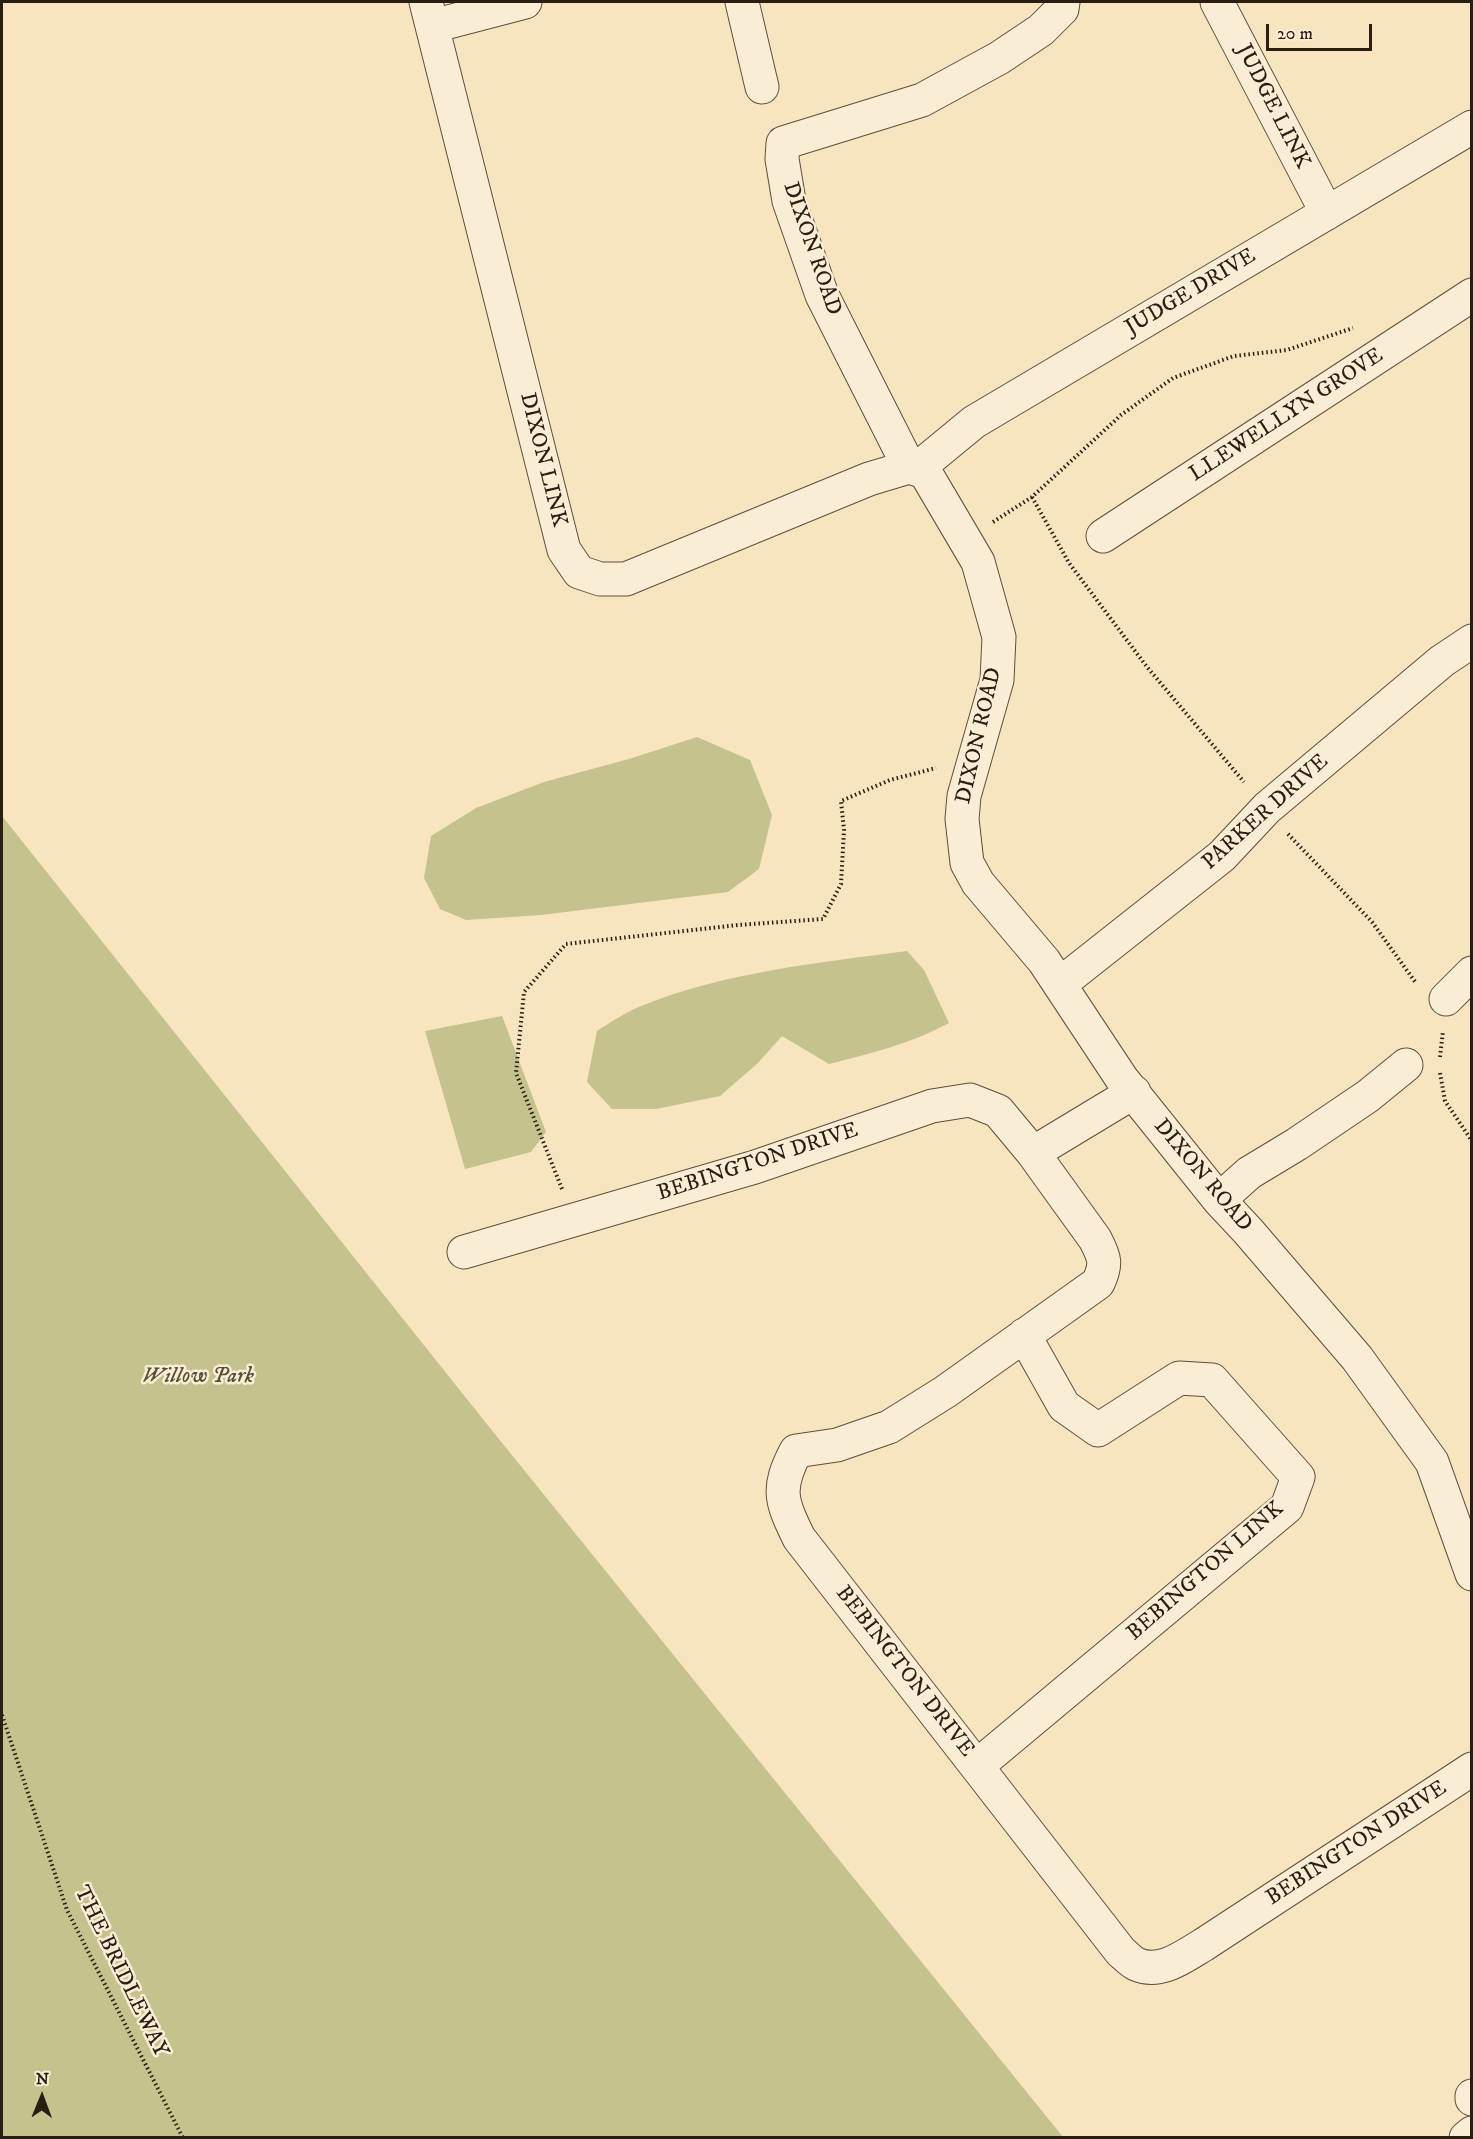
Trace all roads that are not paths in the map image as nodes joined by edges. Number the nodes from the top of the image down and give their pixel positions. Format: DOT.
graph roads {
  1 [pos="525,2"];
  2 [pos="742,2"];
  3 [pos="1063,2"];
  4 [pos="1217,2"];
  5 [pos="430,14"];
  6 [pos="762,87"];
  7 [pos="1472,128"];
  8 [pos="1327,213"];
  9 [pos="1472,295"];
  10 [pos="913,468"];
  11 [pos="1102,536"];
  12 [pos="1472,641"];
  13 [pos="1472,973"];
  14 [pos="1060,984"];
  15 [pos="1446,999"];
  16 [pos="1406,1065"];
  17 [pos="1134,1092"];
  18 [pos="1033,1153"];
  19 [pos="1218,1200"];
  20 [pos="464,1252"];
  21 [pos="1024,1335"];
  22 [pos="1472,1575"];
  23 [pos="977,1766"];
  24 [pos="1472,1769"];
  25 [pos="1472,2133"];
  26 [pos="1466,2138"];
  1 -- 5 [label="street"];
  2 -- 6 [label="street"];
  3 -- 10 [label="street, DIXON ROAD"];
  4 -- 8 [label="street, JUDGE LINK"];
  5 -- 10 [label="street, DIXON LINK"];
  7 -- 8 [label="street, JUDGE DRIVE"];
  8 -- 10 [label="street, JUDGE DRIVE"];
  9 -- 11 [label="street, LLEWELLYN GROVE"];
  10 -- 14 [label="street, DIXON ROAD"];
  12 -- 14 [label="street, PARKER DRIVE"];
  13 -- 15 [label="street"];
  14 -- 17 [label="street, DIXON ROAD"];
  16 -- 19 [label="street"];
  17 -- 18 [label="street"];
  17 -- 19 [label="street, DIXON ROAD"];
  18 -- 20 [label="street, BEBINGTON DRIVE"];
  18 -- 21 [label="street, BEBINGTON DRIVE"];
  19 -- 22 [label="street, DIXON ROAD"];
  21 -- 23 [label="street, BEBINGTON DRIVE"];
  21 -- 23 [label="street, BEBINGTON LINK"];
  23 -- 24 [label="street, BEBINGTON DRIVE"];
  25 -- 26 [label="street"];
}
